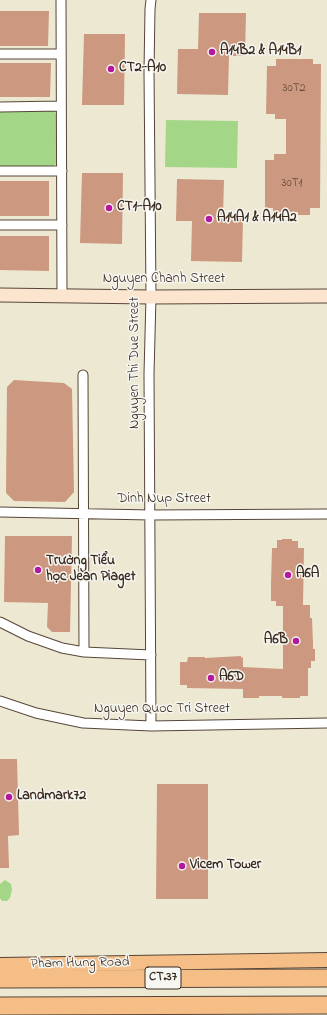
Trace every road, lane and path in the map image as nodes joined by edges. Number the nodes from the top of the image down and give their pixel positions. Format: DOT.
graph roads {
  1 [pos="61,0"];
  2 [pos="151,0"];
  3 [pos="0,54"];
  4 [pos="61,54"];
  5 [pos="61,106"];
  6 [pos="0,107"];
  7 [pos="0,171"];
  8 [pos="62,171"];
  9 [pos="0,225"];
  10 [pos="62,225"];
  11 [pos="0,294"];
  12 [pos="62,295"];
  13 [pos="327,296"];
  14 [pos="151,297"];
  15 [pos="83,375"];
  16 [pos="0,512"];
  17 [pos="84,513"];
  18 [pos="327,514"];
  19 [pos="151,515"];
  20 [pos="0,622"];
  21 [pos="84,652"];
  22 [pos="151,655"];
  23 [pos="0,702"];
  24 [pos="327,723"];
  25 [pos="150,726"];
  26 [pos="327,960"];
  27 [pos="0,965"];
  28 [pos="327,978"];
  29 [pos="0,979"];
  30 [pos="327,1005"];
  31 [pos="0,1006"];
  1 -- 4 [label="street"];
  2 -- 14 [label="street, Nguyen Thi Due Street"];
  3 -- 4 [label="street"];
  4 -- 5 [label="street"];
  5 -- 6 [label="street"];
  5 -- 8 [label="street"];
  7 -- 8 [label="street"];
  8 -- 10 [label="street"];
  9 -- 10 [label="street"];
  10 -- 12 [label="street"];
  11 -- 12 [label="street, Nguyen Chanh Street"];
  12 -- 14 [label="street, Nguyen Chanh Street"];
  13 -- 14 [label="street, Nguyen Chanh Street"];
  14 -- 19 [label="street, Nguyen Thi Due Street"];
  15 -- 17 [label="street"];
  16 -- 17 [label="street, Dinh Nup Street"];
  17 -- 19 [label="street, Dinh Nup Street"];
  17 -- 21 [label="street"];
  18 -- 19 [label="street, Dinh Nup Street"];
  19 -- 22 [label="street, Nguyen Thi Due Street"];
  20 -- 21 [label="street"];
  21 -- 22 [label="street"];
  22 -- 25 [label="street, Nguyen Thi Due Street"];
  23 -- 25 [label="street, Nguyen Quoc Tri Street"];
  24 -- 25 [label="street, Nguyen Quoc Tri Street"];
  26 -- 27 [label="main road, Pham Hung Road"];
  28 -- 29 [label="highway, CT.37"];
  30 -- 31 [label="highway, CT.37"];
}
